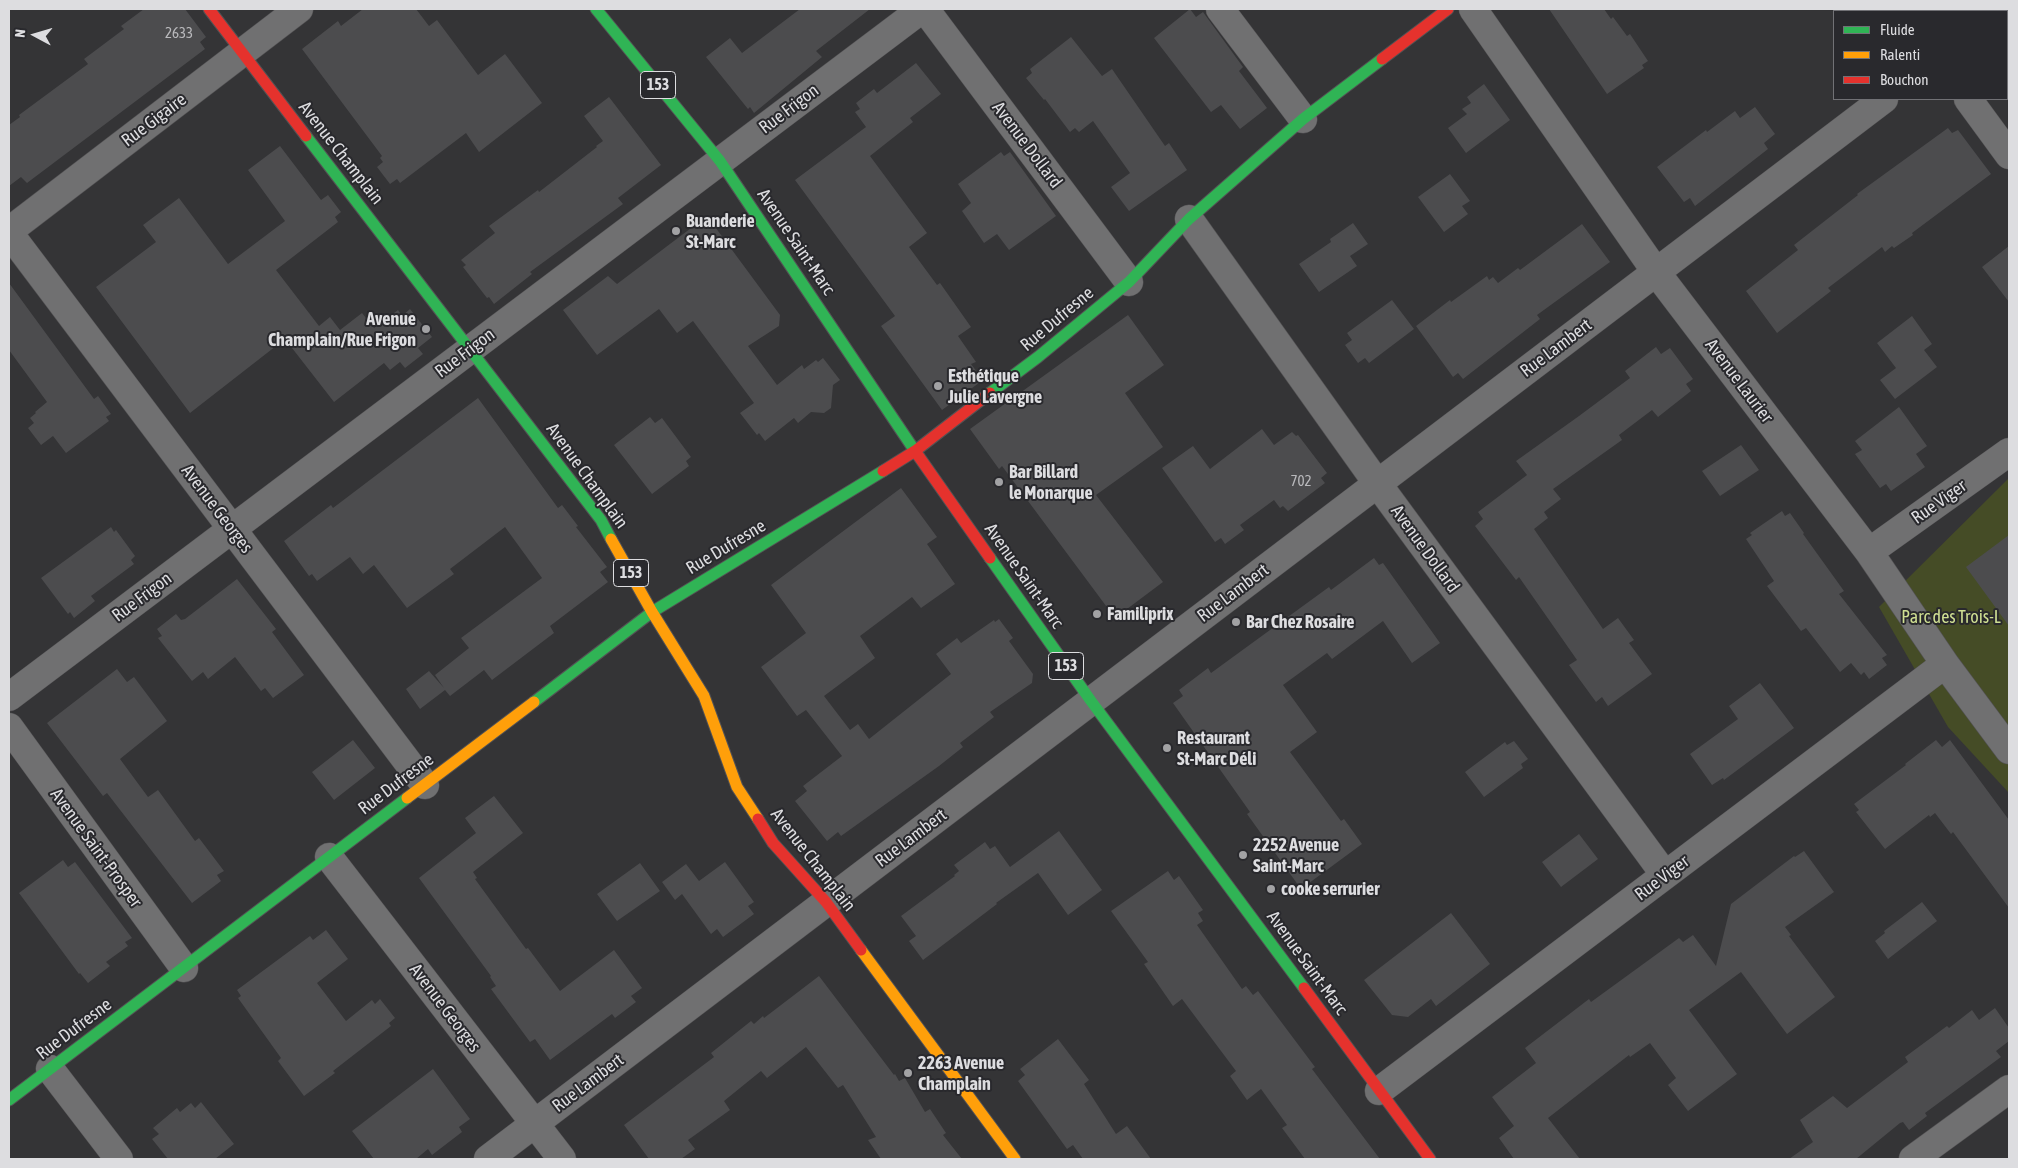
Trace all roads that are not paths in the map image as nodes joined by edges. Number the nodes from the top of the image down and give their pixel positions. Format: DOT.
graph roads {
  1 [pos="209,9"];
  2 [pos="299,9"];
  3 [pos="596,9"];
  4 [pos="923,9"];
  5 [pos="1220,9"];
  6 [pos="1448,9"];
  7 [pos="1473,9"];
  8 [pos="241,53"];
  9 [pos="1883,100"];
  10 [pos="1969,100"];
  11 [pos="1303,119"];
  12 [pos="2009,155"];
  13 [pos="720,161"];
  14 [pos="1189,219"];
  15 [pos="9,232"];
  16 [pos="1656,272"];
  17 [pos="1129,282"];
  18 [pos="470,349"];
  19 [pos="915,451"];
  20 [pos="2009,452"];
  21 [pos="1377,483"];
  22 [pos="232,529"];
  23 [pos="1869,552"];
  24 [pos="652,612"];
  25 [pos="1945,664"];
  26 [pos="9,697"];
  27 [pos="1091,701"];
  28 [pos="9,727"];
  29 [pos="2009,750"];
  30 [pos="425,784"];
  31 [pos="329,857"];
  32 [pos="1665,875"];
  33 [pos="826,902"];
  34 [pos="184,968"];
  35 [pos="50,1069"];
  36 [pos="2009,1089"];
  37 [pos="1380,1091"];
  38 [pos="9,1100"];
  39 [pos="534,1124"];
  40 [pos="119,1159"];
  41 [pos="488,1159"];
  42 [pos="562,1159"];
  43 [pos="1016,1159"];
  44 [pos="1430,1159"];
  45 [pos="1913,1159"];
  1 -- 8 [label="main road, Avenue Champlain / 153"];
  2 -- 8 [label="street, Rue Gigaire"];
  3 -- 13 [label="main road, Avenue Saint-Marc / 153"];
  4 -- 13 [label="street, Rue Frigon"];
  4 -- 17 [label="street, Avenue Dollard"];
  5 -- 11 [label="street"];
  6 -- 11 [label="main road, Rue Dufresne"];
  7 -- 16 [label="street, Avenue Laurier"];
  8 -- 15 [label="street, Rue Gigaire"];
  8 -- 18 [label="main road, Avenue Champlain / 153"];
  9 -- 16 [label="street, Rue Lambert"];
  10 -- 12 [label="street"];
  11 -- 14 [label="main road, Rue Dufresne"];
  13 -- 18 [label="street, Rue Frigon"];
  13 -- 19 [label="main road, Avenue Saint-Marc / 153"];
  14 -- 17 [label="main road, Rue Dufresne"];
  14 -- 21 [label="street, Avenue Dollard"];
  15 -- 22 [label="street, Avenue Georges"];
  16 -- 21 [label="street, Rue Lambert"];
  16 -- 23 [label="street, Avenue Laurier"];
  17 -- 19 [label="main road, Rue Dufresne"];
  18 -- 22 [label="street, Rue Frigon"];
  18 -- 24 [label="main road, Avenue Champlain / 153"];
  19 -- 24 [label="main road, Rue Dufresne"];
  19 -- 27 [label="main road, Avenue Saint-Marc / 153"];
  20 -- 23 [label="street, Rue Viger"];
  21 -- 27 [label="street, Rue Lambert"];
  21 -- 32 [label="street, Avenue Dollard"];
  22 -- 26 [label="street, Rue Frigon"];
  22 -- 30 [label="street, Avenue Georges"];
  23 -- 25 [label="street, Avenue Laurier"];
  24 -- 30 [label="main road, Rue Dufresne"];
  24 -- 33 [label="main road, Avenue Champlain / 153"];
  25 -- 29 [label="street, Avenue Laurier"];
  25 -- 32 [label="street, Rue Viger"];
  27 -- 33 [label="street, Rue Lambert"];
  27 -- 37 [label="main road, Avenue Saint-Marc / 153"];
  28 -- 34 [label="street, Avenue Saint-Prosper"];
  30 -- 31 [label="main road, Rue Dufresne"];
  31 -- 34 [label="main road, Rue Dufresne"];
  31 -- 39 [label="street, Avenue Georges"];
  32 -- 37 [label="street, Rue Viger"];
  33 -- 39 [label="street, Rue Lambert"];
  33 -- 43 [label="main road, Avenue Champlain / 153"];
  34 -- 35 [label="main road, Rue Dufresne"];
  35 -- 38 [label="main road, Rue Dufresne"];
  35 -- 40 [label="street"];
  36 -- 45 [label="street"];
  37 -- 44 [label="main road, Avenue Saint-Marc / 153"];
  39 -- 41 [label="street, Rue Lambert"];
  39 -- 42 [label="street, Avenue Georges"];
}
